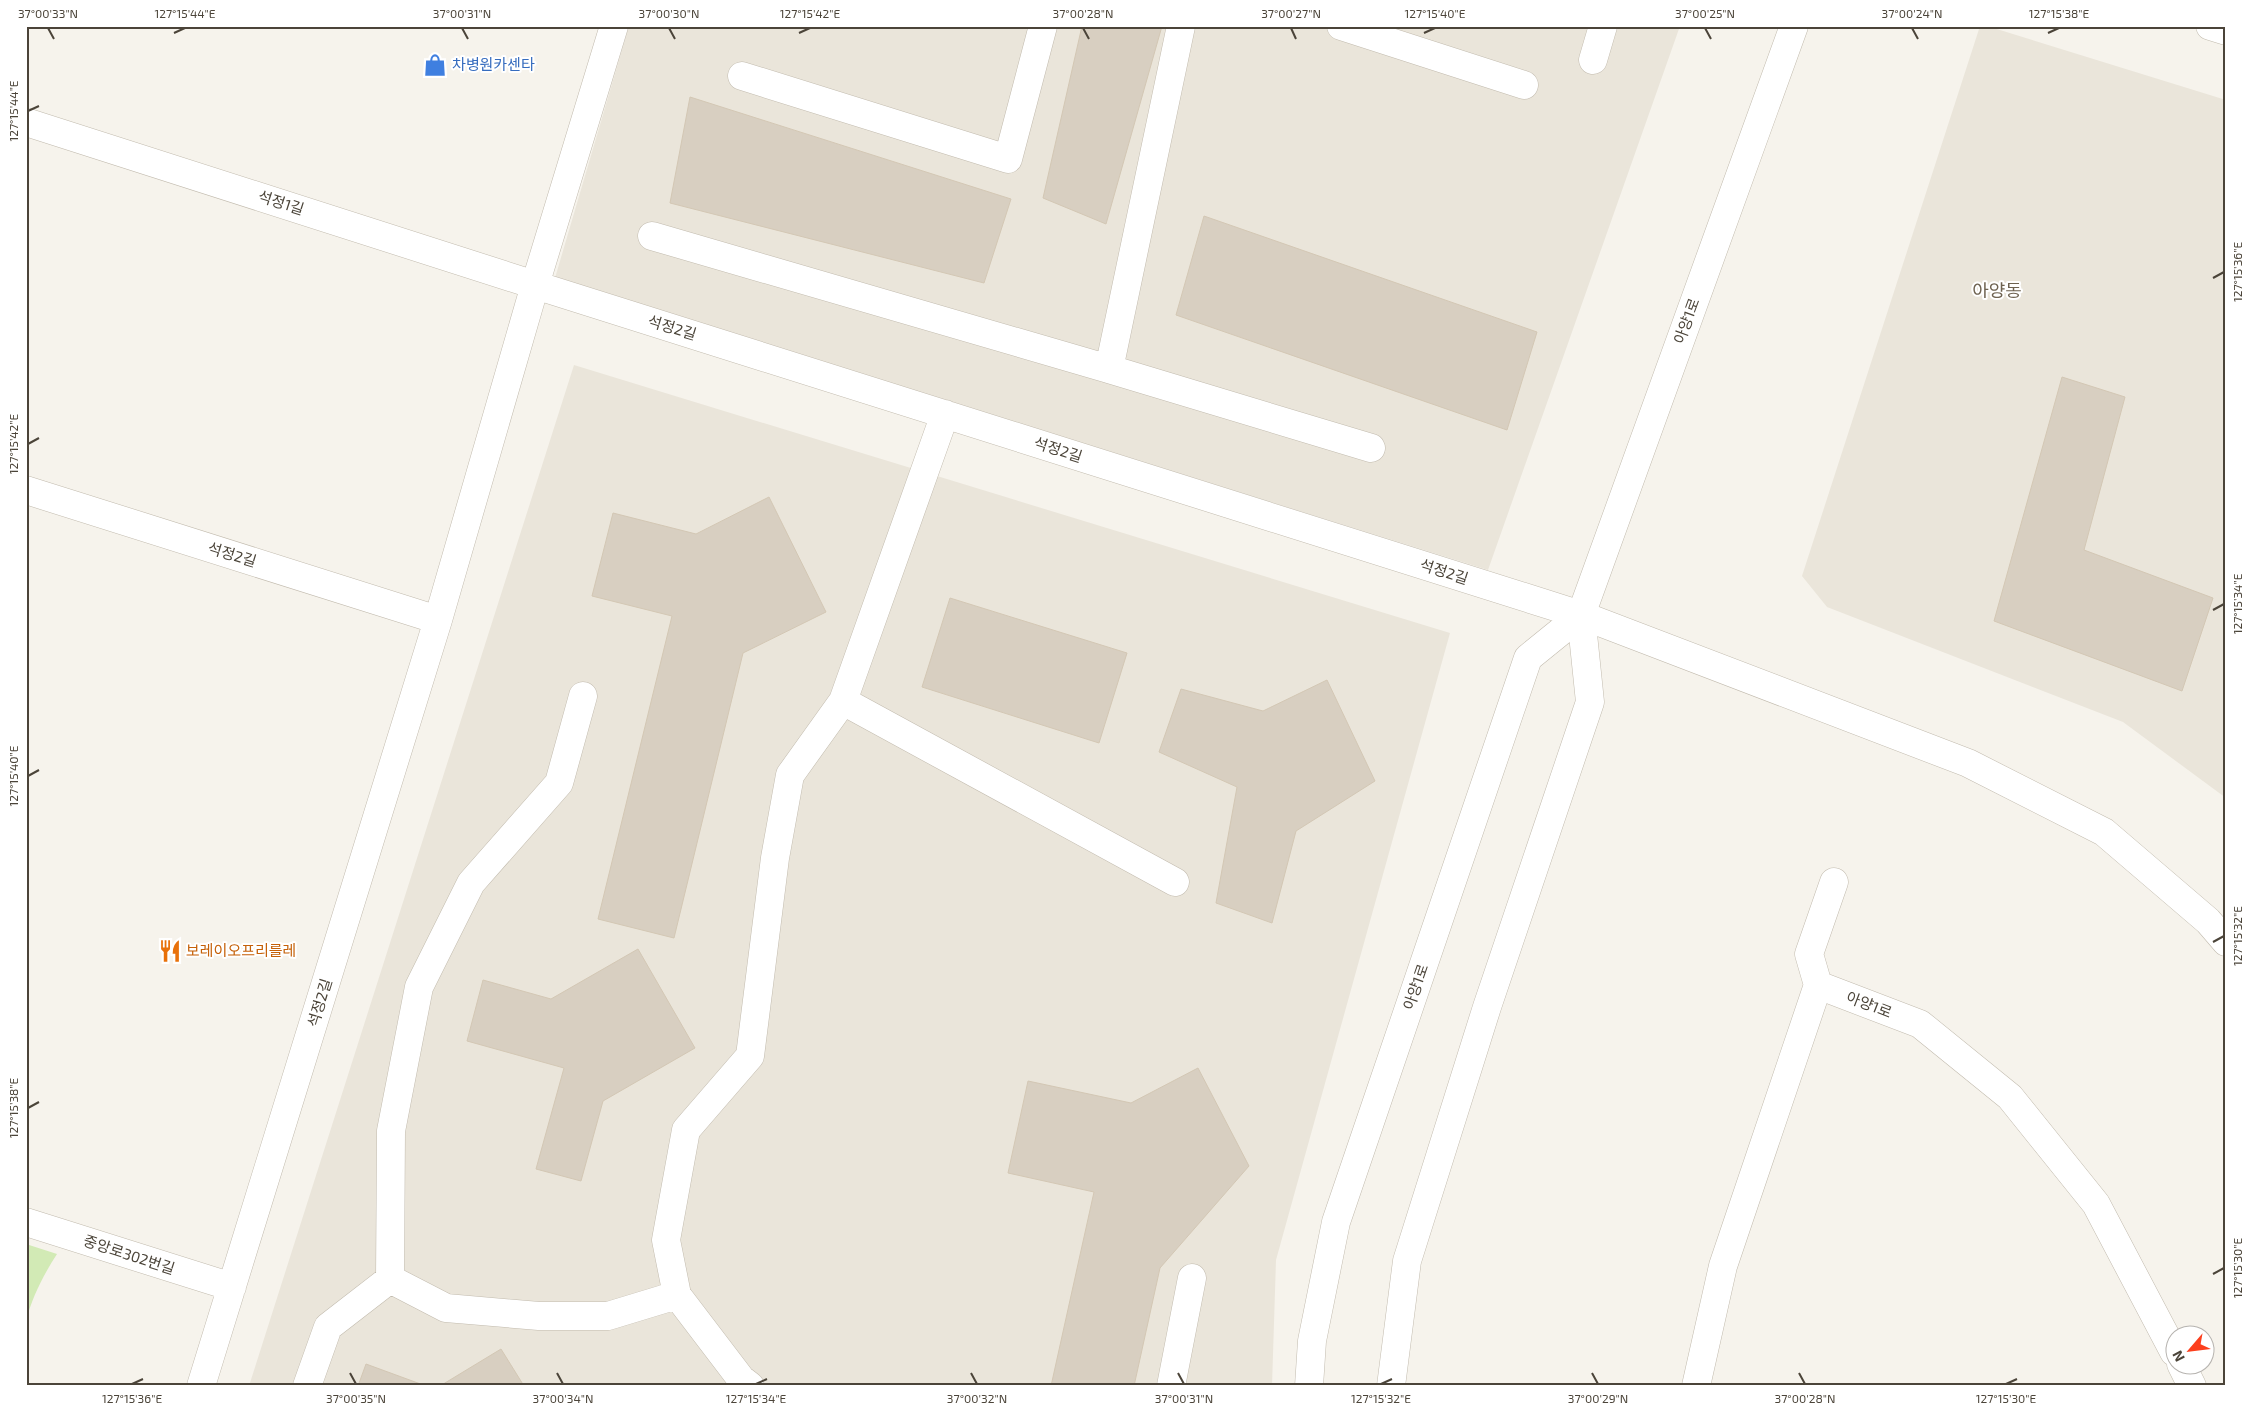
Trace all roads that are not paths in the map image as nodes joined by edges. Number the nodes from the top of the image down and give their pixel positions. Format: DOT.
graph roads {
  1 [pos="614,26"];
  2 [pos="1043,26"];
  3 [pos="1181,26"];
  4 [pos="1341,26"];
  5 [pos="1603,26"];
  6 [pos="1794,26"];
  7 [pos="2210,26"];
  8 [pos="2226,31"];
  9 [pos="1593,60"];
  10 [pos="742,76"];
  11 [pos="1524,85"];
  12 [pos="26,122"];
  13 [pos="652,236"];
  14 [pos="535,285"];
  15 [pos="1109,369"];
  16 [pos="945,414"];
  17 [pos="1371,448"];
  18 [pos="26,490"];
  19 [pos="1581,615"];
  20 [pos="438,620"];
  21 [pos="583,696"];
  22 [pos="843,701"];
  23 [pos="1175,882"];
  24 [pos="1834,882"];
  25 [pos="2226,942"];
  26 [pos="1818,985"];
  27 [pos="26,1222"];
  28 [pos="1192,1278"];
  29 [pos="390,1279"];
  30 [pos="232,1287"];
  31 [pos="677,1295"];
  32 [pos="2164,1333"];
  33 [pos="2186,1374"];
  34 [pos="202,1386"];
  35 [pos="307,1386"];
  36 [pos="750,1386"];
  37 [pos="1171,1386"];
  38 [pos="1309,1386"];
  39 [pos="1391,1386"];
  40 [pos="1696,1386"];
  41 [pos="2192,1386"];
  1 -- 14 [label="street, 석정2길"];
  2 -- 10 [label="street"];
  3 -- 15 [label="street"];
  4 -- 11 [label="street"];
  5 -- 9 [label="street"];
  6 -- 19 [label="street, 아양1로"];
  7 -- 8 [label="street"];
  12 -- 14 [label="street, 석정1길"];
  13 -- 15 [label="street"];
  14 -- 16 [label="street, 석정2길"];
  14 -- 20 [label="street, 석정2길"];
  15 -- 17 [label="street"];
  16 -- 19 [label="street, 석정2길"];
  16 -- 22 [label="street"];
  18 -- 20 [label="street, 석정2길"];
  19 -- 25 [label="street, 석정2길"];
  19 -- 38 [label="street, 아양1로"];
  19 -- 39 [label="street, 아양1로"];
  20 -- 30 [label="street, 석정2길"];
  21 -- 29 [label="street"];
  22 -- 23 [label="street"];
  22 -- 31 [label="street"];
  24 -- 26 [label="street"];
  26 -- 32 [label="street, 아양1로"];
  26 -- 40 [label="street"];
  27 -- 30 [label="street, 중앙로302번길"];
  28 -- 37 [label="street"];
  29 -- 31 [label="street"];
  29 -- 35 [label="street"];
  30 -- 34 [label="street, 석정2길"];
  31 -- 36 [label="street"];
  33 -- 41 [label="street"];
}
